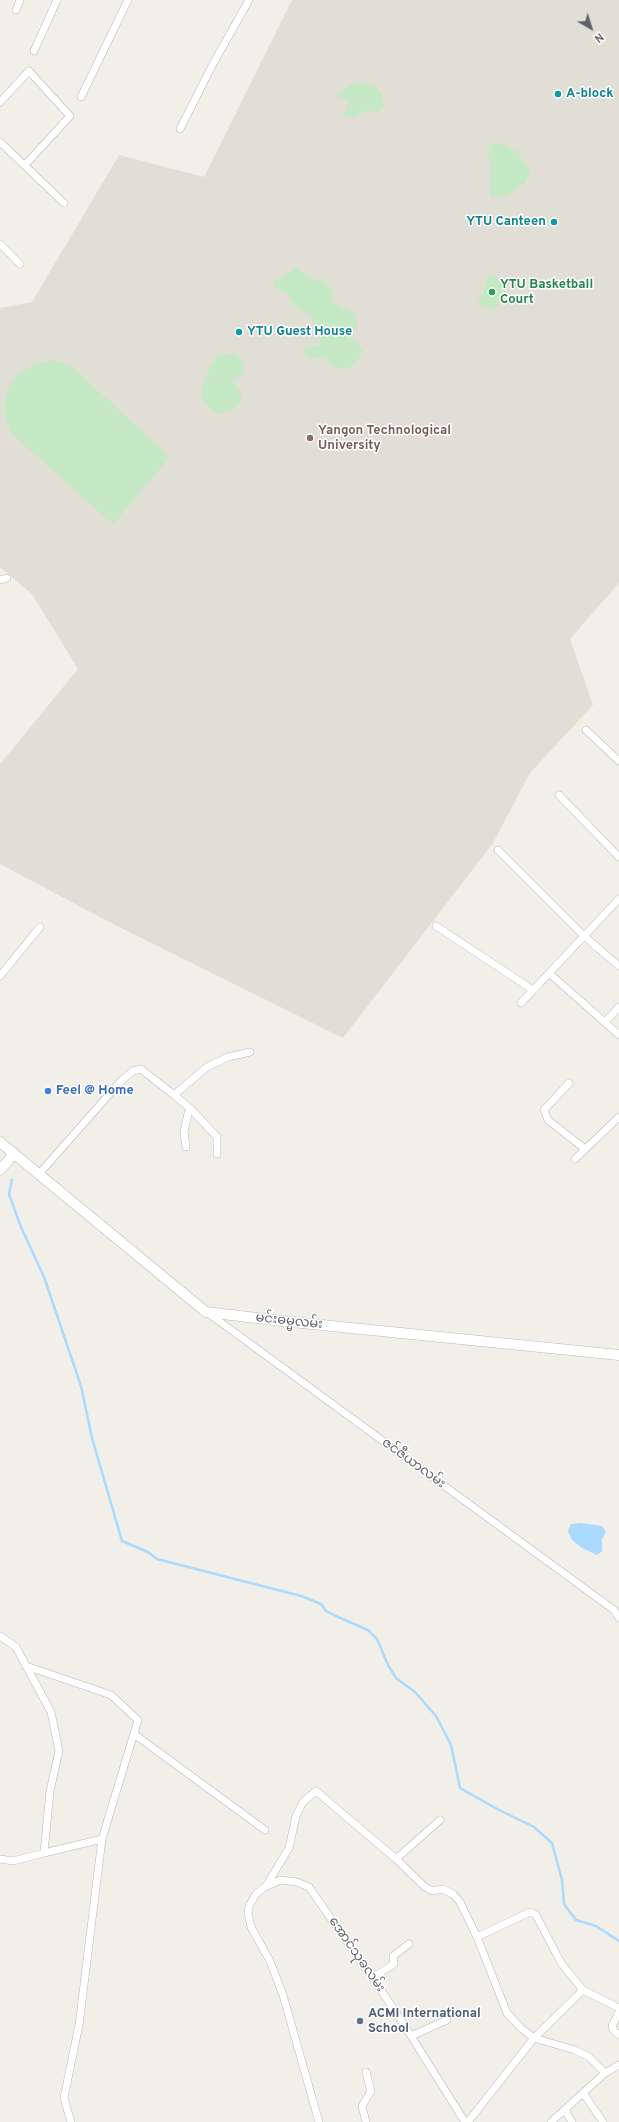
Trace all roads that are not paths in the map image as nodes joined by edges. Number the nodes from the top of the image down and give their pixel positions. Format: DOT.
graph roads {
  1 [pos="20,0"];
  2 [pos="57,0"];
  3 [pos="128,0"];
  4 [pos="249,0"];
  5 [pos="16,10"];
  6 [pos="34,51"];
  7 [pos="81,97"];
  8 [pos="0,102"];
  9 [pos="180,129"];
  10 [pos="0,142"];
  11 [pos="25,165"];
  12 [pos="64,203"];
  13 [pos="0,244"];
  14 [pos="20,264"];
  15 [pos="7,578"];
  16 [pos="0,580"];
  17 [pos="586,730"];
  18 [pos="619,761"];
  19 [pos="559,795"];
  20 [pos="498,850"];
  21 [pos="619,858"];
  22 [pos="619,899"];
  23 [pos="436,926"];
  24 [pos="40,927"];
  25 [pos="584,936"];
  26 [pos="619,965"];
  27 [pos="549,973"];
  28 [pos="0,976"];
  29 [pos="533,990"];
  30 [pos="521,1003"];
  31 [pos="619,1007"];
  32 [pos="605,1022"];
  33 [pos="619,1035"];
  34 [pos="250,1052"];
  35 [pos="569,1083"];
  36 [pos="174,1095"];
  37 [pos="191,1109"];
  38 [pos="619,1117"];
  39 [pos="0,1142"];
  40 [pos="186,1147"];
  41 [pos="585,1149"];
  42 [pos="14,1154"];
  43 [pos="217,1154"];
  44 [pos="575,1159"];
  45 [pos="0,1170"];
  46 [pos="39,1174"];
  47 [pos="206,1312"];
  48 [pos="619,1355"];
  49 [pos="619,1618"];
  50 [pos="0,1636"];
  51 [pos="26,1666"];
  52 [pos="134,1734"];
  53 [pos="440,1820"];
  54 [pos="265,1830"];
  55 [pos="102,1840"];
  56 [pos="44,1853"];
  57 [pos="396,1858"];
  58 [pos="0,1859"];
  59 [pos="266,1886"];
  60 [pos="477,1937"];
  61 [pos="409,1944"];
  62 [pos="372,1978"];
  63 [pos="583,1990"];
  64 [pos="619,2008"];
  65 [pos="619,2012"];
  66 [pos="447,2020"];
  67 [pos="619,2035"];
  68 [pos="411,2036"];
  69 [pos="534,2038"];
  70 [pos="619,2065"];
  71 [pos="366,2072"];
  72 [pos="605,2073"];
  73 [pos="583,2093"];
  74 [pos="565,2110"];
  75 [pos="71,2122"];
  76 [pos="319,2122"];
  77 [pos="366,2122"];
  78 [pos="467,2122"];
  79 [pos="552,2122"];
  80 [pos="572,2122"];
  81 [pos="603,2122"];
  1 -- 5 [label="street"];
  2 -- 6 [label="street"];
  3 -- 7 [label="street"];
  4 -- 9 [label="street"];
  8 -- 11 [label="street"];
  10 -- 11 [label="street"];
  11 -- 12 [label="street"];
  13 -- 14 [label="street"];
  15 -- 16 [label="street"];
  17 -- 18 [label="street"];
  19 -- 21 [label="street"];
  20 -- 25 [label="street"];
  22 -- 25 [label="street"];
  23 -- 29 [label="street"];
  24 -- 28 [label="street"];
  25 -- 26 [label="street"];
  25 -- 27 [label="street"];
  27 -- 29 [label="street"];
  27 -- 32 [label="street"];
  29 -- 30 [label="street"];
  31 -- 32 [label="street"];
  32 -- 33 [label="street"];
  34 -- 36 [label="street"];
  35 -- 41 [label="street"];
  36 -- 37 [label="street"];
  36 -- 46 [label="street"];
  37 -- 40 [label="street"];
  37 -- 43 [label="street"];
  38 -- 41 [label="street"];
  39 -- 42 [label="main road"];
  41 -- 44 [label="street"];
  42 -- 45 [label="main road"];
  42 -- 46 [label="main road"];
  46 -- 47 [label="main road"];
  47 -- 48 [label="main road, မင်းဓမ္မလမ်း"];
  47 -- 49 [label="street, ဇင်ဇီယာလမ်း"];
  50 -- 51 [label="street"];
  51 -- 52 [label="street"];
  51 -- 56 [label="street"];
  52 -- 54 [label="street"];
  52 -- 55 [label="street"];
  53 -- 57 [label="street"];
  55 -- 56 [label="street"];
  55 -- 75 [label="street"];
  56 -- 58 [label="street"];
  57 -- 59 [label="street"];
  57 -- 60 [label="street"];
  59 -- 62 [label="street, အောင်သုခလမ်း"];
  59 -- 76 [label="street"];
  60 -- 63 [label="street"];
  60 -- 69 [label="street"];
  61 -- 62 [label="street"];
  62 -- 68 [label="street, အောင်သုခလမ်း"];
  63 -- 64 [label="street"];
  63 -- 69 [label="street"];
  65 -- 67 [label="street"];
  66 -- 68 [label="street"];
  68 -- 78 [label="street, အောင်သုခလမ်း"];
  69 -- 72 [label="street"];
  69 -- 78 [label="street"];
  70 -- 72 [label="street"];
  71 -- 77 [label="street"];
  72 -- 73 [label="street"];
  73 -- 74 [label="street"];
  73 -- 81 [label="street"];
  74 -- 79 [label="street"];
  74 -- 80 [label="street"];
}
